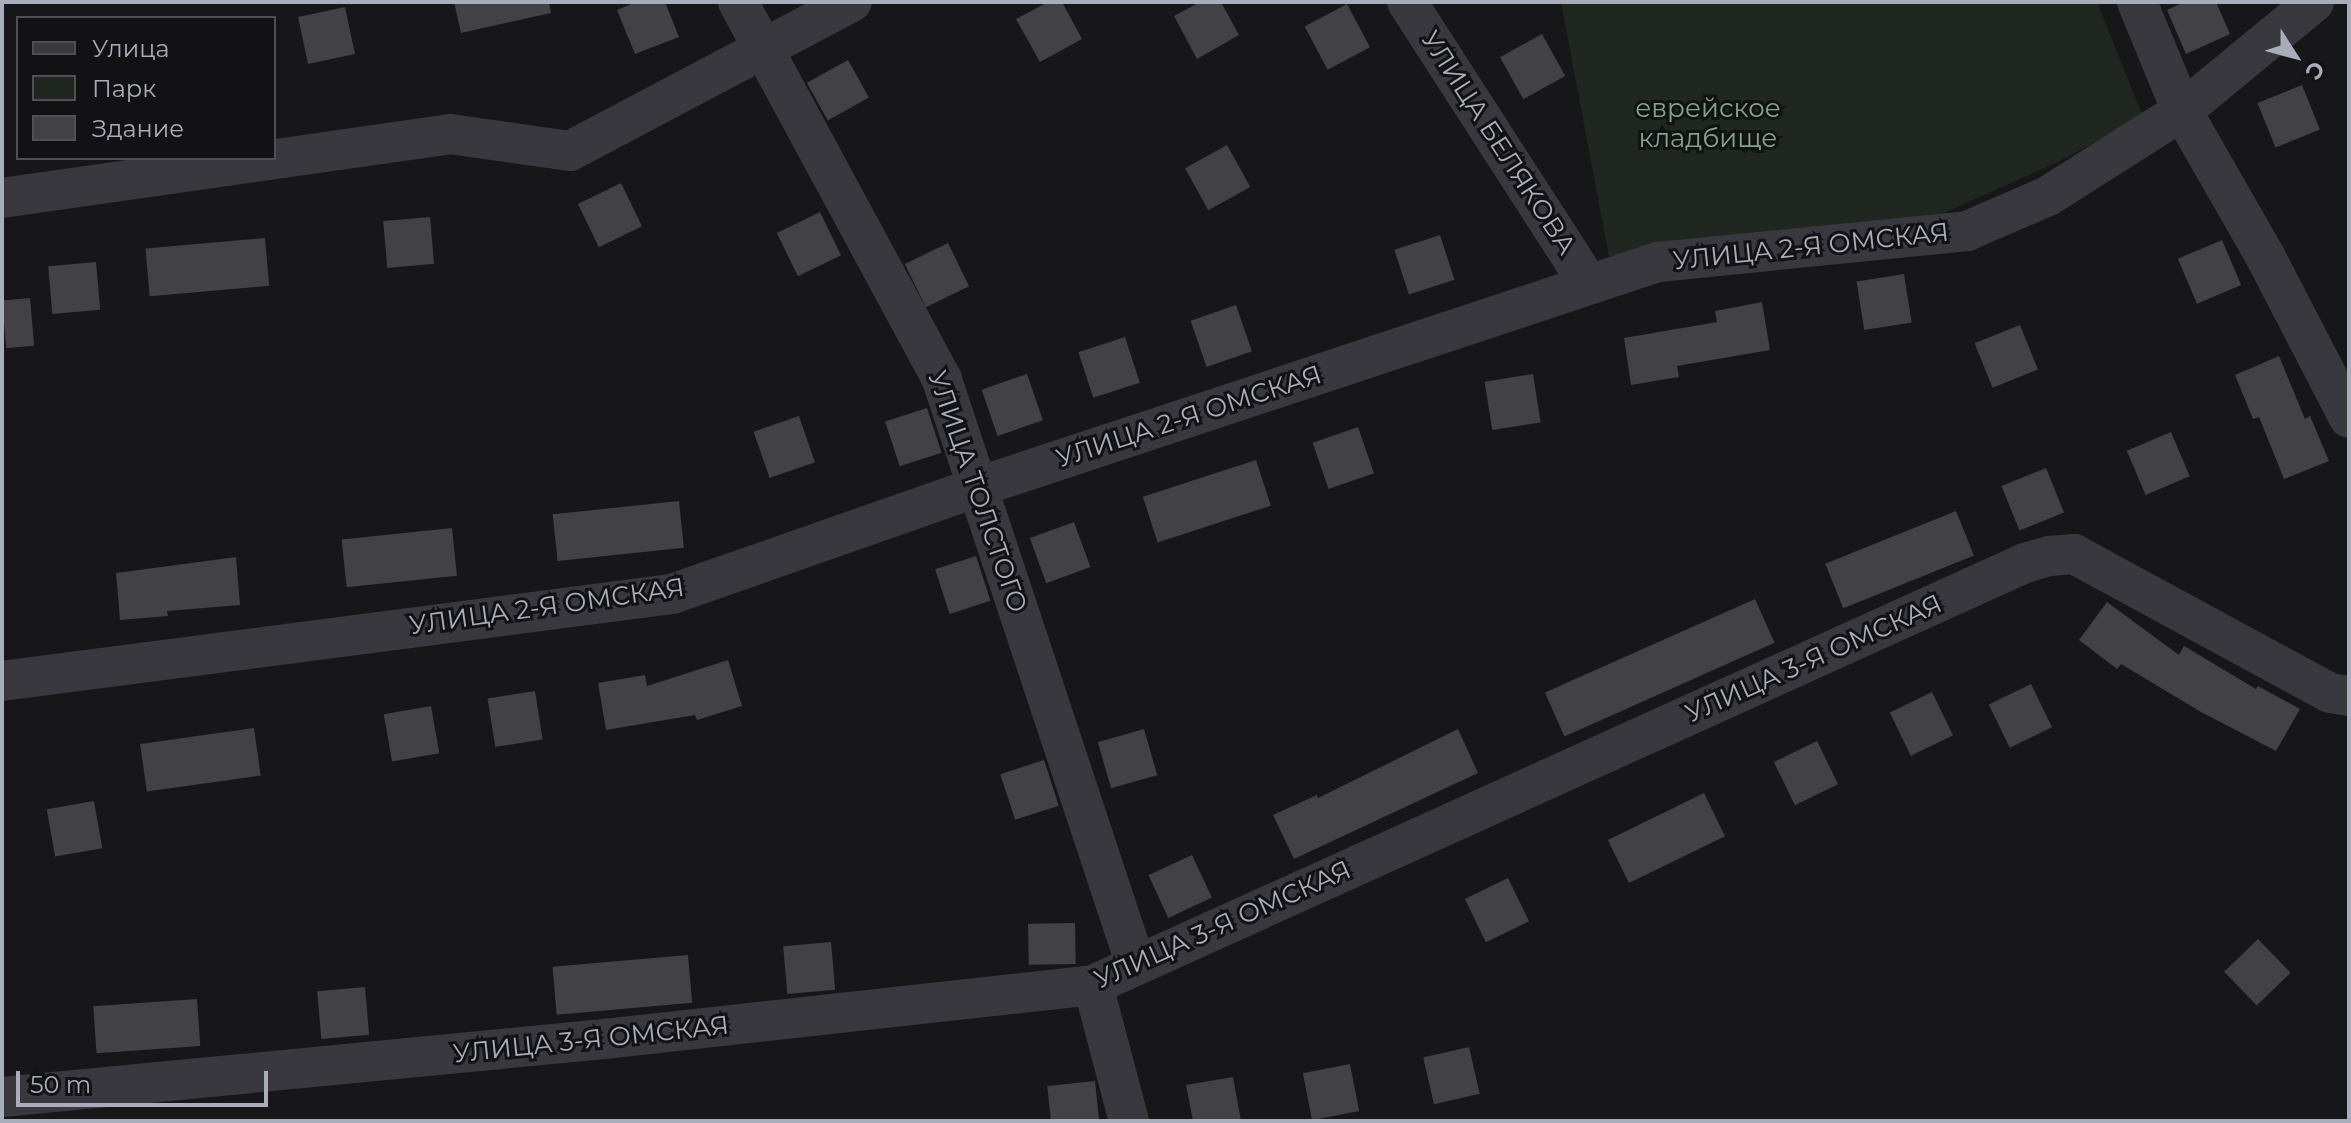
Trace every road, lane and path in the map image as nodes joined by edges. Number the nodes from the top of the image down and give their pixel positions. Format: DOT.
graph roads {
  1 [pos="738,2"];
  2 [pos="852,2"];
  3 [pos="1407,2"];
  4 [pos="2137,2"];
  5 [pos="2314,2"];
  6 [pos="763,47"];
  7 [pos="2182,111"];
  8 [pos="276,159"];
  9 [pos="268,160"];
  10 [pos="2,198"];
  11 [pos="1589,284"];
  12 [pos="2349,418"];
  13 [pos="978,487"];
  14 [pos="2,681"];
  15 [pos="2349,696"];
  16 [pos="1136,965"];
  17 [pos="1093,985"];
  18 [pos="2,1097"];
  19 [pos="1129,1121"];
  1 -- 6 [label="street, УЛИЦА ТОЛСТОГО"];
  2 -- 6 [label="street"];
  3 -- 11 [label="street, УЛИЦА БЕЛЯКОВА"];
  4 -- 7 [label="street"];
  5 -- 7 [label="street, УЛИЦА 2-Я ОМСКАЯ"];
  6 -- 8 [label="street"];
  6 -- 13 [label="street, УЛИЦА ТОЛСТОГО"];
  7 -- 11 [label="street, УЛИЦА 2-Я ОМСКАЯ"];
  7 -- 12 [label="street"];
  9 -- 10 [label="street"];
  11 -- 13 [label="street, УЛИЦА 2-Я ОМСКАЯ"];
  13 -- 14 [label="street, УЛИЦА 2-Я ОМСКАЯ"];
  13 -- 16 [label="street, УЛИЦА ТОЛСТОГО"];
  15 -- 16 [label="street, УЛИЦА 3-Я ОМСКАЯ"];
  16 -- 17 [label="street, УЛИЦА 3-Я ОМСКАЯ"];
  17 -- 18 [label="street, УЛИЦА 3-Я ОМСКАЯ"];
  17 -- 19 [label="street"];
}
